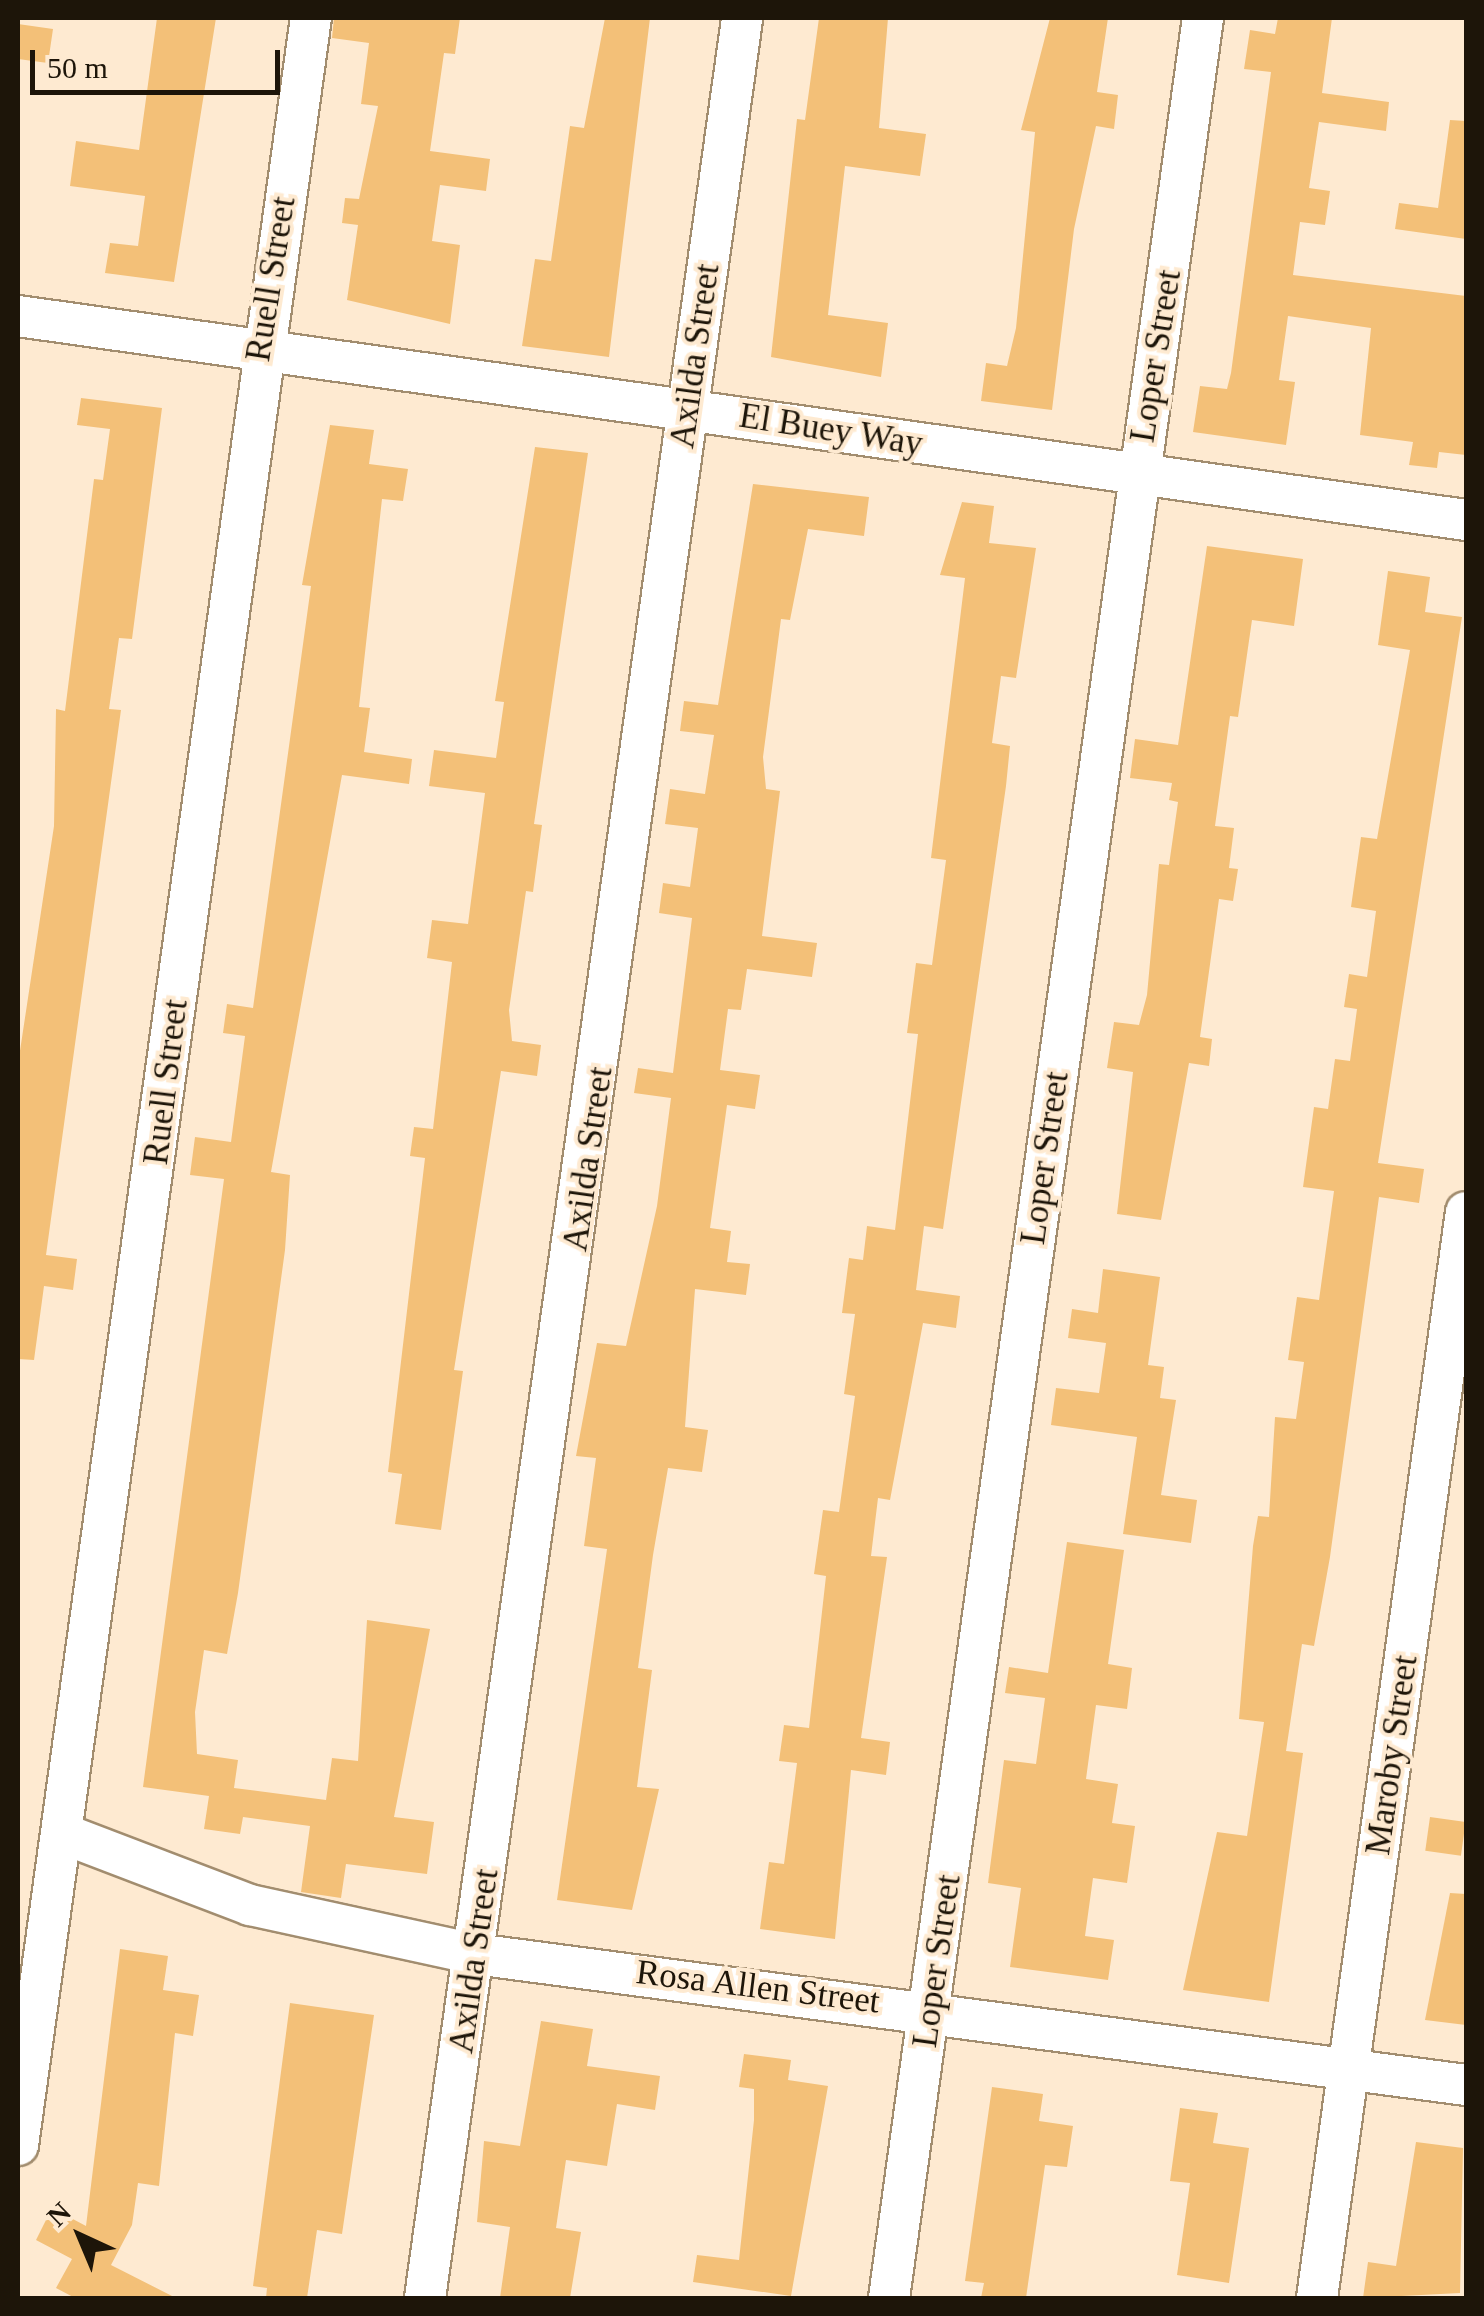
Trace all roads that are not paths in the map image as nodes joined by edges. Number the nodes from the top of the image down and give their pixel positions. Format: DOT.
graph roads {
  1 [pos="311,18"];
  2 [pos="742,18"];
  3 [pos="1203,18"];
  4 [pos="18,316"];
  5 [pos="260,352"];
  6 [pos="687,407"];
  7 [pos="1137,478"];
  8 [pos="1466,520"];
  9 [pos="1466,1212"];
  10 [pos="64,1834"];
  11 [pos="475,1954"];
  12 [pos="931,2008"];
  13 [pos="1348,2070"];
  14 [pos="1466,2085"];
  15 [pos="18,2145"];
  16 [pos="425,2298"];
  17 [pos="888,2298"];
  18 [pos="1317,2298"];
  1 -- 5 [label="street, Ruell Street"];
  2 -- 6 [label="street, Axilda Street"];
  3 -- 7 [label="street, Loper Street"];
  4 -- 5 [label="street, El Buey Way"];
  5 -- 6 [label="street, El Buey Way"];
  5 -- 10 [label="street, Ruell Street"];
  6 -- 7 [label="street, El Buey Way"];
  6 -- 11 [label="street, Axilda Street"];
  7 -- 8 [label="street, El Buey Way"];
  7 -- 12 [label="street, Loper Street"];
  9 -- 13 [label="street, Maroby Street"];
  10 -- 11 [label="street, Rosa Allen Street"];
  10 -- 15 [label="street, Ruell Street"];
  11 -- 12 [label="street, Rosa Allen Street"];
  11 -- 16 [label="street, Axilda Street"];
  12 -- 13 [label="street, Rosa Allen Street"];
  12 -- 17 [label="street, Loper Street"];
  13 -- 14 [label="street, Rosa Allen Street"];
  13 -- 18 [label="street, Maroby Street"];
}
